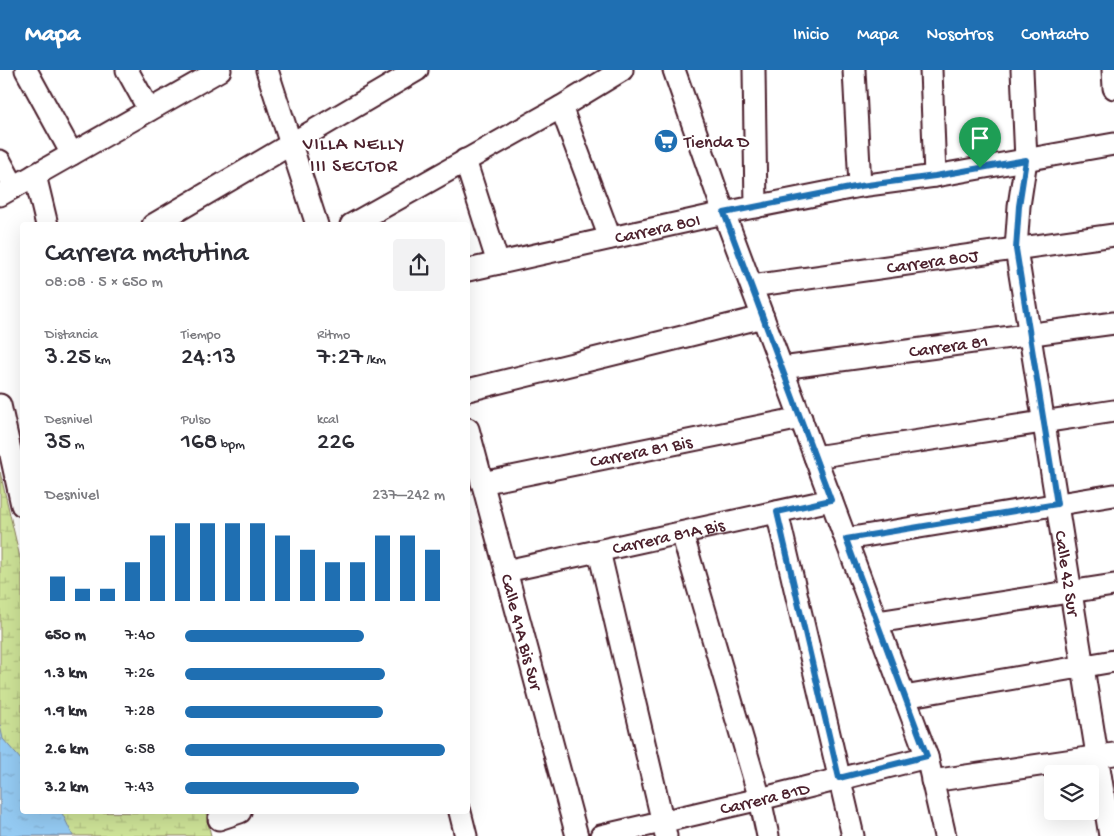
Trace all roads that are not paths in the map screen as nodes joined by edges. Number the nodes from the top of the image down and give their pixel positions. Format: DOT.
graph roads {
  1 [pos="26,70"];
  2 [pos="127,70"];
  3 [pos="220,70"];
  4 [pos="267,70"];
  5 [pos="417,70"];
  6 [pos="622,70"];
  7 [pos="674,70"];
  8 [pos="754,70"];
  9 [pos="854,70"];
  10 [pos="931,70"];
  11 [pos="1022,70"];
  12 [pos="1113,70"];
  13 [pos="1114,88"];
  14 [pos="560,107"];
  15 [pos="148,110"];
  16 [pos="291,143"];
  17 [pos="1114,144"];
  18 [pos="72,154"];
  19 [pos="465,160"];
  20 [pos="1026,160"];
  21 [pos="0,161"];
  22 [pos="35,175"];
  23 [pos="935,176"];
  24 [pos="860,186"];
  25 [pos="7,191"];
  26 [pos="756,207"];
  27 [pos="724,213"];
  28 [pos="46,222"];
  29 [pos="158,222"];
  30 [pos="316,222"];
  31 [pos="356,222"];
  32 [pos="1114,236"];
  33 [pos="610,238"];
  34 [pos="1016,249"];
  35 [pos="498,263"];
  36 [pos="470,270"];
  37 [pos="752,286"];
  38 [pos="763,317"];
  39 [pos="1114,323"];
  40 [pos="1030,335"];
  41 [pos="782,368"];
  42 [pos="470,390"];
  43 [pos="0,405"];
  44 [pos="1114,412"];
  45 [pos="801,418"];
  46 [pos="1044,422"];
  47 [pos="470,436"];
  48 [pos="815,457"];
  49 [pos="482,483"];
  50 [pos="20,488"];
  51 [pos="1114,495"];
  52 [pos="831,500"];
  53 [pos="1057,504"];
  54 [pos="777,512"];
  55 [pos="682,533"];
  56 [pos="846,539"];
  57 [pos="599,551"];
  58 [pos="506,571"];
  59 [pos="1114,585"];
  60 [pos="1071,592"];
  61 [pos="876,622"];
  62 [pos="1114,661"];
  63 [pos="1083,666"];
  64 [pos="904,696"];
  65 [pos="927,756"];
  66 [pos="1106,756"];
  67 [pos="839,778"];
  68 [pos="932,781"];
  69 [pos="760,798"];
  70 [pos="235,814"];
  71 [pos="460,814"];
  72 [pos="219,820"];
  73 [pos="664,828"];
  74 [pos="1108,835"];
  75 [pos="466,836"];
  76 [pos="577,836"];
  77 [pos="600,836"];
  78 [pos="768,836"];
  79 [pos="853,836"];
  80 [pos="946,836"];
  1 -- 18 [label="street"];
  2 -- 15 [label="street"];
  3 -- 15 [label="street"];
  4 -- 16 [label="street"];
  5 -- 16 [label="street"];
  6 -- 14 [label="street"];
  7 -- 27 [label="street"];
  8 -- 26 [label="street"];
  9 -- 24 [label="street"];
  10 -- 23 [label="street"];
  11 -- 20 [label="street, Calle 42 Sur"];
  12 -- 13 [label="street"];
  14 -- 19 [label="street"];
  14 -- 33 [label="street"];
  15 -- 18 [label="street"];
  16 -- 29 [label="street"];
  16 -- 30 [label="street"];
  17 -- 20 [label="street, Carrera 80I"];
  18 -- 22 [label="street"];
  19 -- 31 [label="street"];
  19 -- 35 [label="street"];
  20 -- 23 [label="street, Carrera 80I"];
  20 -- 34 [label="street, Calle 42 Sur"];
  21 -- 25 [label="street"];
  22 -- 25 [label="street"];
  22 -- 28 [label="street"];
  23 -- 24 [label="street, Carrera 80I"];
  24 -- 26 [label="street, Carrera 80I"];
  26 -- 27 [label="street, Carrera 80I"];
  27 -- 33 [label="street, Carrera 80I"];
  27 -- 37 [label="street"];
  32 -- 34 [label="street, Carrera 80J"];
  33 -- 35 [label="street, Carrera 80I"];
  34 -- 37 [label="street, Carrera 80J"];
  34 -- 40 [label="street, Calle 42 Sur"];
  35 -- 36 [label="street, Carrera 80I"];
  37 -- 38 [label="street"];
  38 -- 41 [label="street"];
  38 -- 42 [label="street"];
  39 -- 40 [label="street, Carrera 81"];
  40 -- 41 [label="street, Carrera 81"];
  40 -- 46 [label="street, Calle 42 Sur"];
  41 -- 45 [label="street"];
  43 -- 50 [label="street"];
  44 -- 46 [label="street"];
  45 -- 48 [label="street"];
  45 -- 49 [label="street, Carrera 81 Bis"];
  46 -- 48 [label="street"];
  46 -- 53 [label="street, Calle 42 Sur"];
  47 -- 49 [label="street, Calle 41A Bis Sur"];
  48 -- 52 [label="street"];
  49 -- 58 [label="street, Calle 41A Bis Sur"];
  51 -- 53 [label="street"];
  52 -- 54 [label="street, Carrera 81A Bis"];
  52 -- 56 [label="street"];
  53 -- 56 [label="street"];
  53 -- 60 [label="street, Calle 42 Sur"];
  54 -- 55 [label="street, Carrera 81A Bis"];
  54 -- 67 [label="street"];
  55 -- 57 [label="street, Carrera 81A Bis"];
  55 -- 69 [label="street"];
  56 -- 61 [label="street"];
  57 -- 58 [label="street, Carrera 81A Bis"];
  57 -- 73 [label="street"];
  58 -- 76 [label="street, Calle 41A Bis Sur"];
  59 -- 60 [label="street"];
  60 -- 61 [label="street"];
  60 -- 63 [label="street, Calle 42 Sur"];
  61 -- 64 [label="street"];
  62 -- 63 [label="street"];
  63 -- 64 [label="street"];
  63 -- 66 [label="street, Calle 42 Sur"];
  64 -- 65 [label="street"];
  65 -- 67 [label="street, Carrera 81D"];
  65 -- 68 [label="street"];
  66 -- 68 [label="street"];
  66 -- 74 [label="street, Calle 42 Sur"];
  67 -- 69 [label="street, Carrera 81D"];
  67 -- 79 [label="street"];
  68 -- 80 [label="street"];
  69 -- 73 [label="street, Carrera 81D"];
  69 -- 78 [label="street"];
  70 -- 72 [label="street"];
  71 -- 75 [label="street"];
  73 -- 77 [label="street, Carrera 81D"];
}
